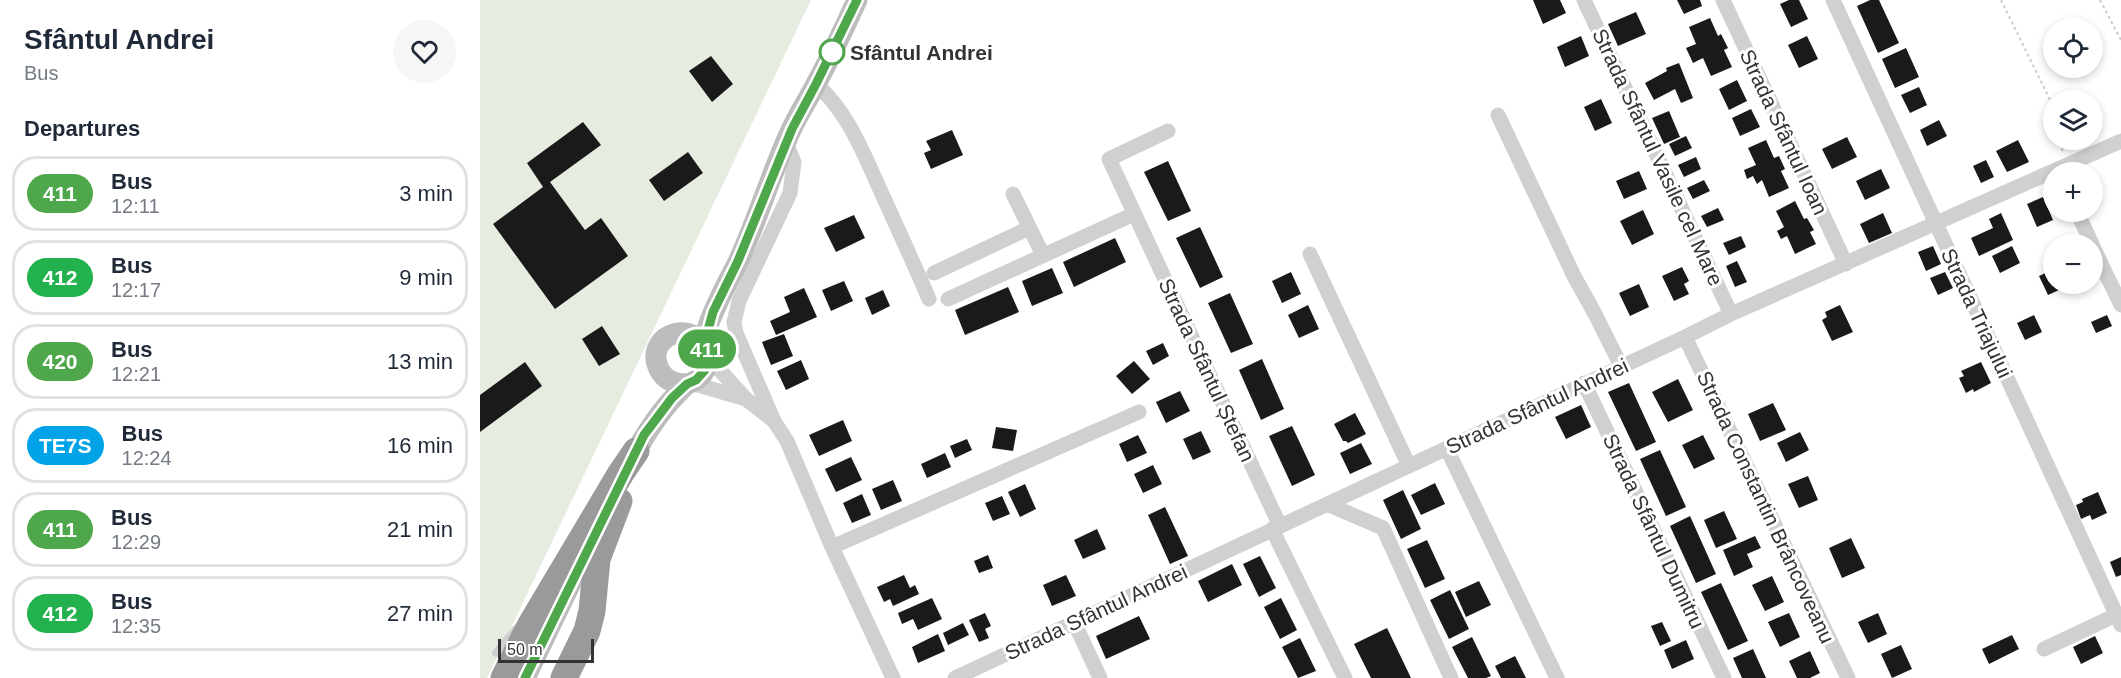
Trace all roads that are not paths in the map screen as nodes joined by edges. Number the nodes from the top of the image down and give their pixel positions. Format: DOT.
graph roads {
  1 [pos="857,0"];
  2 [pos="1584,0"];
  3 [pos="1723,0"];
  4 [pos="1833,0"];
  5 [pos="816,84"];
  6 [pos="1498,115"];
  7 [pos="1168,131"];
  8 [pos="2121,141"];
  9 [pos="786,143"];
  10 [pos="2077,162"];
  11 [pos="2043,178"];
  12 [pos="1012,194"];
  13 [pos="1134,213"];
  14 [pos="1936,224"];
  15 [pos="1029,228"];
  16 [pos="750,232"];
  17 [pos="1310,254"];
  18 [pos="1042,255"];
  19 [pos="1846,264"];
  20 [pos="2103,268"];
  21 [pos="934,273"];
  22 [pos="929,299"];
  23 [pos="948,299"];
  24 [pos="2121,305"];
  25 [pos="1731,314"];
  26 [pos="678,332"];
  27 [pos="1685,337"];
  28 [pos="707,352"];
  29 [pos="1621,366"];
  30 [pos="659,371"];
  31 [pos="689,383"];
  32 [pos="1584,383"];
  33 [pos="746,399"];
  34 [pos="1139,412"];
  35 [pos="774,421"];
  36 [pos="640,443"];
  37 [pos="1447,449"];
  38 [pos="1409,466"];
  39 [pos="1327,504"];
  40 [pos="1276,528"];
  41 [pos="832,547"];
  42 [pos="2119,620"];
  43 [pos="1074,622"];
  44 [pos="2044,649"];
  45 [pos="500,666"];
  46 [pos="525,678"];
  47 [pos="564,678"];
  48 [pos="893,678"];
  49 [pos="955,678"];
  50 [pos="1100,678"];
  51 [pos="1345,678"];
  52 [pos="1451,678"];
  53 [pos="1557,678"];
  54 [pos="1724,678"];
  55 [pos="1848,678"];
  1 -- 5 [label="main road"];
  2 -- 25 [label="street, Strada Sfântul Vasile cel Mare"];
  3 -- 19 [label="street, Strada Sfântul Ioan"];
  4 -- 14 [label="street, Strada Triajului"];
  5 -- 9 [label="main road"];
  5 -- 22 [label="street"];
  6 -- 29 [label="street"];
  7 -- 13 [label="street, Strada Sfântul Ștefan"];
  8 -- 10 [label="street, Strada Sfântul Andrei"];
  9 -- 16 [label="main road"];
  9 -- 35 [label="street"];
  11 -- 14 [label="street, Strada Sfântul Andrei"];
  12 -- 15 [label="street"];
  13 -- 18 [label="street"];
  13 -- 40 [label="street, Strada Sfântul Ștefan"];
  14 -- 19 [label="street, Strada Sfântul Andrei"];
  14 -- 42 [label="street, Strada Triajului"];
  15 -- 18 [label="street"];
  15 -- 21 [label="street"];
  16 -- 26 [label="main road"];
  16 -- 28 [label="main road"];
  17 -- 38 [label="street"];
  18 -- 23 [label="street"];
  19 -- 25 [label="street, Strada Sfântul Andrei"];
  20 -- 24 [label="street"];
  25 -- 27 [label="street, Strada Sfântul Andrei"];
  26 -- 28 [label="main road"];
  26 -- 30 [label="main road"];
  27 -- 29 [label="street, Strada Sfântul Andrei"];
  27 -- 55 [label="street, Strada Constantin Brâncoveanu"];
  28 -- 31 [label="main road"];
  28 -- 33 [label="street"];
  29 -- 32 [label="street, Strada Sfântul Andrei"];
  30 -- 31 [label="main road"];
  30 -- 36 [label="main road"];
  31 -- 33 [label="street"];
  31 -- 36 [label="main road"];
  32 -- 37 [label="street, Strada Sfântul Andrei"];
  32 -- 54 [label="street, Strada Sfântul Dumitru"];
  33 -- 35 [label="street"];
  34 -- 41 [label="street"];
  35 -- 41 [label="street"];
  36 -- 45 [label="highway"];
  36 -- 46 [label="main road"];
  36 -- 47 [label="highway"];
  37 -- 38 [label="street, Strada Sfântul Andrei"];
  37 -- 53 [label="street"];
  38 -- 39 [label="street, Strada Sfântul Andrei"];
  39 -- 40 [label="street, Strada Sfântul Andrei"];
  39 -- 52 [label="street"];
  40 -- 43 [label="street, Strada Sfântul Andrei"];
  40 -- 51 [label="street, Strada Sfântul Ștefan"];
  41 -- 48 [label="street"];
  42 -- 44 [label="street"];
  43 -- 49 [label="street, Strada Sfântul Andrei"];
  43 -- 50 [label="street"];
}
